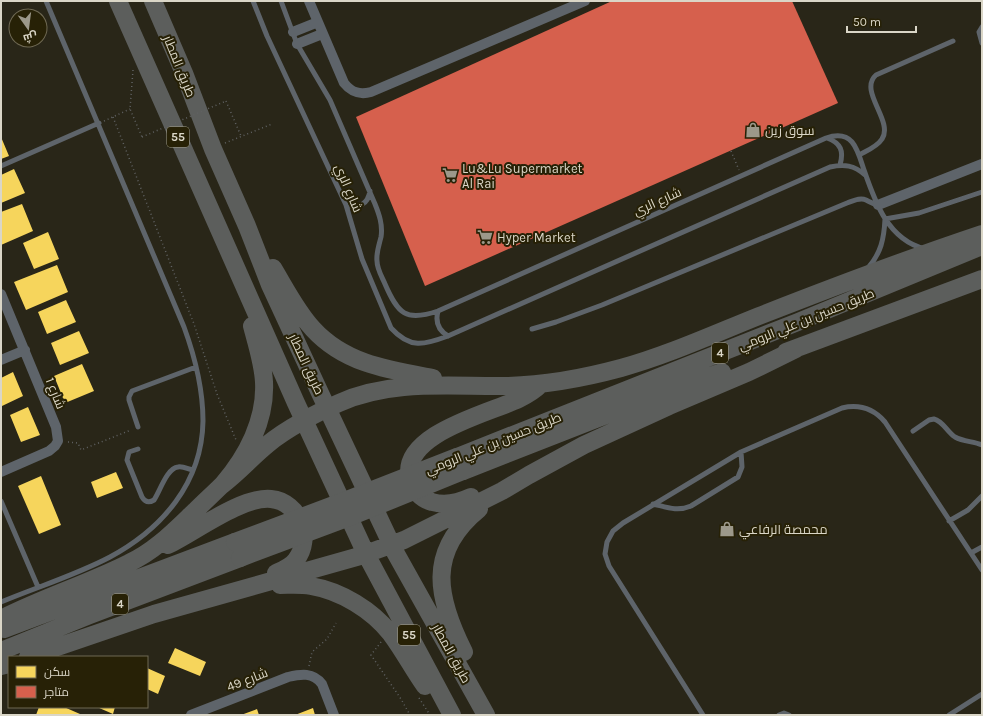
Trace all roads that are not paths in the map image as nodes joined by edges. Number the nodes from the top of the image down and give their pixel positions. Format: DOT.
graph roads {
  1 [pos="46,1"];
  2 [pos="118,1"];
  3 [pos="153,1"];
  4 [pos="163,1"];
  5 [pos="253,1"];
  6 [pos="281,1"];
  7 [pos="309,1"];
  8 [pos="585,1"];
  9 [pos="318,22"];
  10 [pos="982,27"];
  11 [pos="292,32"];
  12 [pos="322,34"];
  13 [pos="953,42"];
  14 [pos="982,43"];
  15 [pos="297,44"];
  16 [pos="184,73"];
  17 [pos="99,123"];
  18 [pos="826,138"];
  19 [pos="859,155"];
  20 [pos="982,164"];
  21 [pos="840,165"];
  22 [pos="1,166"];
  23 [pos="866,176"];
  24 [pos="370,191"];
  25 [pos="982,192"];
  26 [pos="878,205"];
  27 [pos="346,206"];
  28 [pos="885,220"];
  29 [pos="247,226"];
  30 [pos="982,234"];
  31 [pos="982,246"];
  32 [pos="934,250"];
  33 [pos="238,273"];
  34 [pos="856,278"];
  35 [pos="982,279"];
  36 [pos="1,294"];
  37 [pos="438,311"];
  38 [pos="532,329"];
  39 [pos="448,336"];
  40 [pos="796,349"];
  41 [pos="25,350"];
  42 [pos="1,360"];
  43 [pos="196,367"];
  44 [pos="474,385"];
  45 [pos="541,385"];
  46 [pos="327,409"];
  47 [pos="305,421"];
  48 [pos="138,427"];
  49 [pos="913,431"];
  50 [pos="982,446"];
  51 [pos="138,449"];
  52 [pos="741,452"];
  53 [pos="460,464"];
  54 [pos="193,470"];
  55 [pos="1,472"];
  56 [pos="222,485"];
  57 [pos="502,491"];
  58 [pos="982,496"];
  59 [pos="1,501"];
  60 [pos="653,504"];
  61 [pos="949,521"];
  62 [pos="392,545"];
  63 [pos="982,547"];
  64 [pos="237,550"];
  65 [pos="147,553"];
  66 [pos="971,553"];
  67 [pos="366,554"];
  68 [pos="982,570"];
  69 [pos="259,585"];
  70 [pos="38,587"];
  71 [pos="1,602"];
  72 [pos="1,619"];
  73 [pos="1,630"];
  74 [pos="1,651"];
  75 [pos="31,656"];
  76 [pos="982,694"];
  77 [pos="483,709"];
  78 [pos="191,715"];
  79 [pos="334,715"];
  80 [pos="451,715"];
  81 [pos="703,715"];
  82 [pos="779,715"];
  83 [pos="789,715"];
  84 [pos="949,715"];
  1 -- 17 [label="lane"];
  2 -- 33 [label="highway, طريق المطار / 55"];
  3 -- 16 [label="highway, طريق المطار / 55"];
  4 -- 16 [label="street"];
  5 -- 27 [label="lane, شارع الري"];
  6 -- 11 [label="lane, شارع الري"];
  7 -- 9 [label="street"];
  8 -- 12 [label="street"];
  9 -- 11 [label="street"];
  9 -- 12 [label="street"];
  10 -- 14 [label="lane"];
  11 -- 15 [label="lane, شارع الري"];
  12 -- 15 [label="street"];
  13 -- 19 [label="lane"];
  15 -- 24 [label="lane, شارع الري"];
  16 -- 29 [label="highway, طريق المطار / 55"];
  17 -- 22 [label="lane"];
  17 -- 43 [label="lane"];
  18 -- 19 [label="lane, شارع الري"];
  18 -- 21 [label="lane"];
  18 -- 37 [label="lane, شارع الري"];
  19 -- 23 [label="lane, شارع الري"];
  20 -- 26 [label="street"];
  21 -- 23 [label="lane"];
  21 -- 39 [label="lane, شارع الري"];
  23 -- 26 [label="lane, شارع الري"];
  24 -- 27 [label="lane"];
  24 -- 37 [label="lane, شارع الري"];
  25 -- 28 [label="lane"];
  26 -- 28 [label="lane, شارع الري"];
  26 -- 38 [label="lane"];
  27 -- 39 [label="lane, شارع الري"];
  28 -- 32 [label="lane, شارع الري"];
  28 -- 34 [label="lane"];
  29 -- 44 [label="highway"];
  29 -- 46 [label="highway, طريق المطار / 55"];
  30 -- 32 [label="highway"];
  31 -- 53 [label="highway, طريق حسين بن علي الرومي / 4"];
  32 -- 34 [label="highway"];
  33 -- 47 [label="highway, طريق المطار / 55"];
  33 -- 56 [label="highway"];
  34 -- 45 [label="highway"];
  35 -- 40 [label="highway, طريق حسين بن علي الرومي / 4"];
  36 -- 41 [label="street, شارع 1"];
  37 -- 39 [label="lane"];
  40 -- 53 [label="highway, طريق حسين بن علي الرومي / 4"];
  40 -- 57 [label="highway"];
  41 -- 42 [label="street"];
  41 -- 55 [label="street, شارع 1"];
  43 -- 48 [label="lane"];
  43 -- 54 [label="lane"];
  44 -- 45 [label="highway"];
  44 -- 46 [label="highway"];
  45 -- 57 [label="highway"];
  46 -- 47 [label="highway"];
  46 -- 62 [label="highway, طريق المطار / 55"];
  47 -- 56 [label="highway"];
  47 -- 67 [label="highway, طريق المطار / 55"];
  49 -- 50 [label="lane"];
  51 -- 54 [label="lane"];
  52 -- 60 [label="lane"];
  52 -- 60 [label="lane"];
  52 -- 61 [label="lane"];
  53 -- 64 [label="highway, طريق حسين بن علي الرومي / 4, bridge"];
  54 -- 70 [label="lane"];
  56 -- 65 [label="highway"];
  57 -- 62 [label="highway"];
  57 -- 77 [label="highway"];
  58 -- 61 [label="lane"];
  59 -- 70 [label="lane"];
  60 -- 81 [label="lane"];
  61 -- 66 [label="lane"];
  62 -- 67 [label="highway"];
  62 -- 77 [label="highway, طريق المطار / 55"];
  63 -- 66 [label="lane"];
  64 -- 73 [label="highway, طريق حسين بن علي الرومي / 4"];
  64 -- 74 [label="highway, طريق حسين بن علي الرومي / 4"];
  65 -- 69 [label="highway"];
  65 -- 72 [label="highway"];
  66 -- 68 [label="lane"];
  67 -- 69 [label="highway"];
  67 -- 80 [label="highway, طريق المطار / 55"];
  69 -- 75 [label="highway"];
  69 -- 80 [label="highway"];
  70 -- 71 [label="lane"];
  76 -- 84 [label="lane"];
  78 -- 79 [label="street, شارع 49"];
  82 -- 83 [label="lane"];
}
